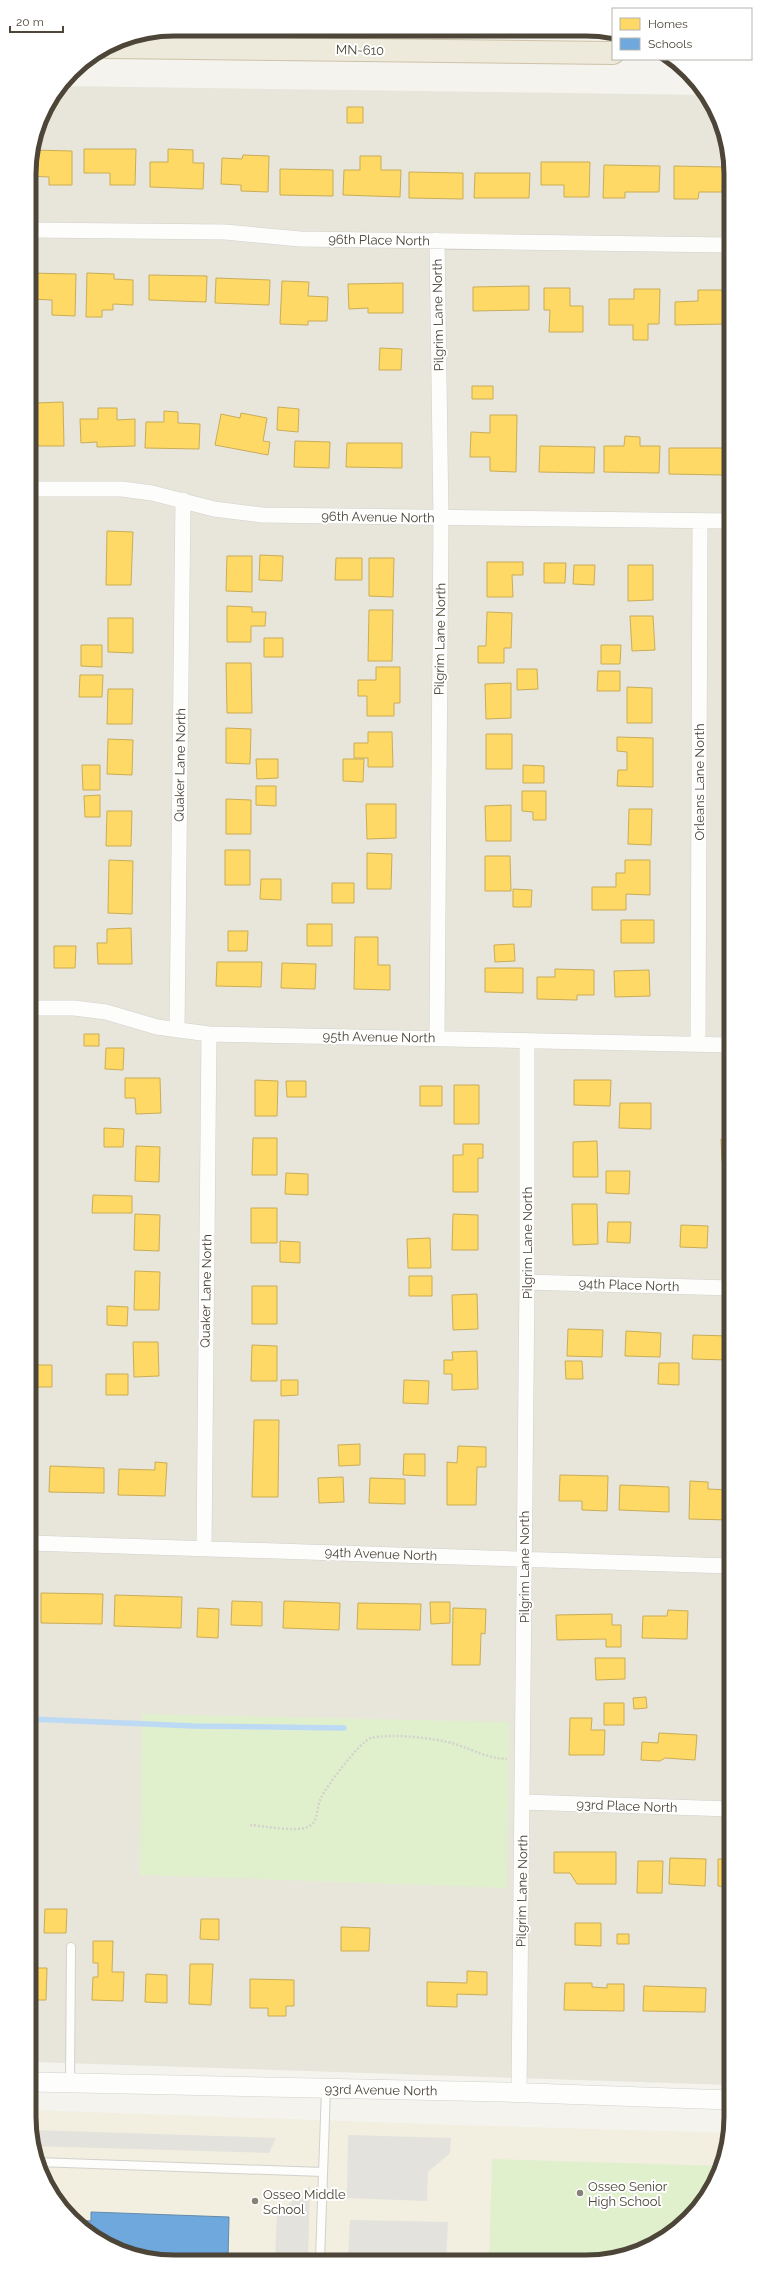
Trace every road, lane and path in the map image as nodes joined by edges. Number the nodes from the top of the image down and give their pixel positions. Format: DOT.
graph roads {
  1 [pos="120,47"];
  2 [pos="612,53"];
  3 [pos="36,230"];
  4 [pos="437,240"];
  5 [pos="724,244"];
  6 [pos="36,489"];
  7 [pos="183,500"];
  8 [pos="441,519"];
  9 [pos="700,521"];
  10 [pos="724,521"];
  11 [pos="36,1008"];
  12 [pos="177,1030"];
  13 [pos="209,1034"];
  14 [pos="436,1038"];
  15 [pos="527,1041"];
  16 [pos="698,1044"];
  17 [pos="724,1045"];
  18 [pos="528,1282"];
  19 [pos="724,1288"];
  20 [pos="36,1543"];
  21 [pos="204,1548"];
  22 [pos="524,1559"];
  23 [pos="724,1566"];
  24 [pos="523,1760"];
  25 [pos="523,1802"];
  26 [pos="724,1809"];
  27 [pos="250,1825"];
  28 [pos="71,1947"];
  29 [pos="36,2082"];
  30 [pos="70,2083"];
  31 [pos="326,2089"];
  32 [pos="519,2093"];
  33 [pos="724,2100"];
  34 [pos="43,2162"];
  35 [pos="323,2172"];
  36 [pos="320,2255"];
  1 -- 2 [label="highway, MN-610"];
  3 -- 4 [label="street, 96th Place North"];
  4 -- 5 [label="street, 96th Place North"];
  4 -- 8 [label="street, Pilgrim Lane North"];
  6 -- 7 [label="street, 96th Avenue North"];
  7 -- 8 [label="street, 96th Avenue North"];
  7 -- 12 [label="street, Quaker Lane North"];
  8 -- 9 [label="street, 96th Avenue North"];
  8 -- 14 [label="street, Pilgrim Lane North"];
  9 -- 10 [label="street, 96th Avenue North"];
  9 -- 16 [label="street, Orleans Lane North"];
  11 -- 12 [label="street, 95th Avenue North"];
  12 -- 13 [label="street, 95th Avenue North"];
  13 -- 14 [label="street, 95th Avenue North"];
  13 -- 21 [label="street, Quaker Lane North"];
  14 -- 15 [label="street, 95th Avenue North"];
  15 -- 16 [label="street, 95th Avenue North"];
  15 -- 18 [label="street, Pilgrim Lane North"];
  16 -- 17 [label="street, 95th Avenue North"];
  18 -- 19 [label="street, 94th Place North"];
  18 -- 22 [label="street, Pilgrim Lane North"];
  20 -- 21 [label="street, 94th Avenue North"];
  21 -- 22 [label="street, 94th Avenue North"];
  22 -- 23 [label="street, 94th Avenue North"];
  22 -- 24 [label="street, Pilgrim Lane North"];
  24 -- 25 [label="street, Pilgrim Lane North"];
  24 -- 27 [label="path"];
  25 -- 26 [label="street, 93rd Place North"];
  25 -- 32 [label="street, Pilgrim Lane North"];
  28 -- 30 [label="lane"];
  29 -- 30 [label="street, 93rd Avenue North"];
  30 -- 31 [label="street, 93rd Avenue North"];
  31 -- 32 [label="street, 93rd Avenue North"];
  31 -- 35 [label="lane"];
  32 -- 33 [label="street, 93rd Avenue North"];
  34 -- 35 [label="lane"];
  35 -- 36 [label="lane"];
}
